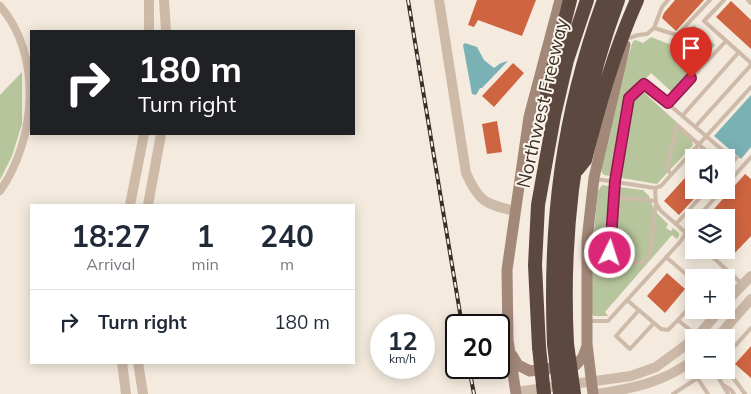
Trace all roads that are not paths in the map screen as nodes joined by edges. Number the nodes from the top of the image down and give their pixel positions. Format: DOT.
graph roads {
  1 [pos="149,0"];
  2 [pos="164,0"];
  3 [pos="439,0"];
  4 [pos="560,0"];
  5 [pos="570,0"];
  6 [pos="587,0"];
  7 [pos="604,0"];
  8 [pos="618,0"];
  9 [pos="637,0"];
  10 [pos="641,0"];
  11 [pos="668,0"];
  12 [pos="710,0"];
  13 [pos="724,0"];
  14 [pos="748,0"];
  15 [pos="751,3"];
  16 [pos="0,6"];
  17 [pos="654,28"];
  18 [pos="149,30"];
  19 [pos="166,30"];
  20 [pos="626,39"];
  21 [pos="726,41"];
  22 [pos="739,52"];
  23 [pos="29,62"];
  24 [pos="751,64"];
  25 [pos="751,86"];
  26 [pos="668,103"];
  27 [pos="683,115"];
  28 [pos="554,116"];
  29 [pos="696,126"];
  30 [pos="144,135"];
  31 [pos="161,135"];
  32 [pos="706,136"];
  33 [pos="699,144"];
  34 [pos="704,149"];
  35 [pos="721,149"];
  36 [pos="737,157"];
  37 [pos="751,157"];
  38 [pos="735,159"];
  39 [pos="574,174"];
  40 [pos="671,175"];
  41 [pos="735,175"];
  42 [pos="594,178"];
  43 [pos="615,181"];
  44 [pos="655,188"];
  45 [pos="0,191"];
  46 [pos="614,197"];
  47 [pos="699,199"];
  48 [pos="714,199"];
  49 [pos="656,202"];
  50 [pos="130,204"];
  51 [pos="148,204"];
  52 [pos="705,209"];
  53 [pos="515,210"];
  54 [pos="676,224"];
  55 [pos="685,232"];
  56 [pos="685,234"];
  57 [pos="666,256"];
  58 [pos="715,259"];
  59 [pos="685,273"];
  60 [pos="751,276"];
  61 [pos="743,285"];
  62 [pos="735,293"];
  63 [pos="751,299"];
  64 [pos="627,300"];
  65 [pos="639,310"];
  66 [pos="685,312"];
  67 [pos="508,314"];
  68 [pos="712,319"];
  69 [pos="678,320"];
  70 [pos="586,321"];
  71 [pos="654,323"];
  72 [pos="751,328"];
  73 [pos="687,329"];
  74 [pos="704,329"];
  75 [pos="725,329"];
  76 [pos="560,344"];
  77 [pos="587,344"];
  78 [pos="685,346"];
  79 [pos="735,346"];
  80 [pos="510,351"];
  81 [pos="122,364"];
  82 [pos="138,364"];
  83 [pos="685,367"];
  84 [pos="698,379"];
  85 [pos="720,379"];
  86 [pos="734,379"];
  87 [pos="592,381"];
  88 [pos="725,386"];
  89 [pos="683,389"];
  90 [pos="516,393"];
  91 [pos="126,394"];
  92 [pos="143,394"];
  93 [pos="544,394"];
  94 [pos="560,394"];
  95 [pos="574,394"];
  96 [pos="595,394"];
  97 [pos="673,394"];
  98 [pos="686,394"];
  99 [pos="708,394"];
  100 [pos="728,394"];
  101 [pos="734,394"];
  102 [pos="746,394"];
  1 -- 18 [label="street"];
  2 -- 19 [label="street"];
  3 -- 53 [label="street"];
  4 -- 53 [label="main road"];
  5 -- 28 [label="highway"];
  6 -- 28 [label="highway, Northwest Freeway"];
  7 -- 76 [label="highway"];
  8 -- 39 [label="highway"];
  9 -- 39 [label="highway"];
  10 -- 20 [label="main road"];
  11 -- 17 [label="lane"];
  12 -- 17 [label="lane"];
  13 -- 21 [label="lane"];
  14 -- 15 [label="lane"];
  16 -- 23 [label="street"];
  17 -- 20 [label="lane"];
  20 -- 42 [label="main road"];
  21 -- 22 [label="lane"];
  21 -- 26 [label="lane"];
  22 -- 24 [label="lane"];
  22 -- 27 [label="lane"];
  23 -- 45 [label="street"];
  24 -- 29 [label="lane"];
  25 -- 32 [label="lane"];
  26 -- 27 [label="lane"];
  26 -- 43 [label="lane"];
  27 -- 29 [label="lane"];
  28 -- 93 [label="highway, Northwest Freeway, bridge"];
  29 -- 32 [label="lane"];
  30 -- 50 [label="street"];
  31 -- 51 [label="street"];
  32 -- 33 [label="lane"];
  32 -- 35 [label="lane"];
  33 -- 34 [label="lane"];
  33 -- 40 [label="lane"];
  33 -- 40 [label="lane"];
  36 -- 38 [label="lane"];
  37 -- 41 [label="lane"];
  39 -- 76 [label="highway"];
  40 -- 44 [label="lane"];
  42 -- 43 [label="lane"];
  42 -- 70 [label="main road"];
  43 -- 44 [label="lane"];
  43 -- 46 [label="lane"];
  44 -- 49 [label="lane"];
  46 -- 49 [label="lane"];
  46 -- 49 [label="lane"];
  47 -- 54 [label="lane"];
  48 -- 52 [label="lane"];
  49 -- 54 [label="lane"];
  53 -- 67 [label="main road"];
  54 -- 55 [label="lane"];
  56 -- 57 [label="lane"];
  57 -- 59 [label="lane"];
  57 -- 64 [label="lane"];
  58 -- 61 [label="lane"];
  60 -- 61 [label="street"];
  61 -- 62 [label="street"];
  63 -- 75 [label="street"];
  64 -- 65 [label="lane"];
  64 -- 70 [label="lane"];
  65 -- 71 [label="lane"];
  65 -- 71 [label="lane"];
  66 -- 69 [label="lane"];
  68 -- 74 [label="street"];
  69 -- 71 [label="lane"];
  69 -- 73 [label="lane"];
  70 -- 77 [label="main road"];
  72 -- 79 [label="lane"];
  76 -- 94 [label="highway, bridge"];
  76 -- 95 [label="highway, bridge"];
  77 -- 80 [label="main road"];
  77 -- 87 [label="main road"];
  78 -- 87 [label="street"];
  80 -- 90 [label="main road"];
  81 -- 91 [label="street"];
  82 -- 92 [label="street"];
  83 -- 96 [label="street"];
  84 -- 89 [label="lane"];
  84 -- 99 [label="lane"];
  85 -- 88 [label="lane"];
  86 -- 102 [label="lane"];
  87 -- 90 [label="street"];
  87 -- 96 [label="main road"];
  88 -- 100 [label="lane"];
  88 -- 101 [label="lane"];
  89 -- 97 [label="lane"];
  89 -- 98 [label="lane"];
}
